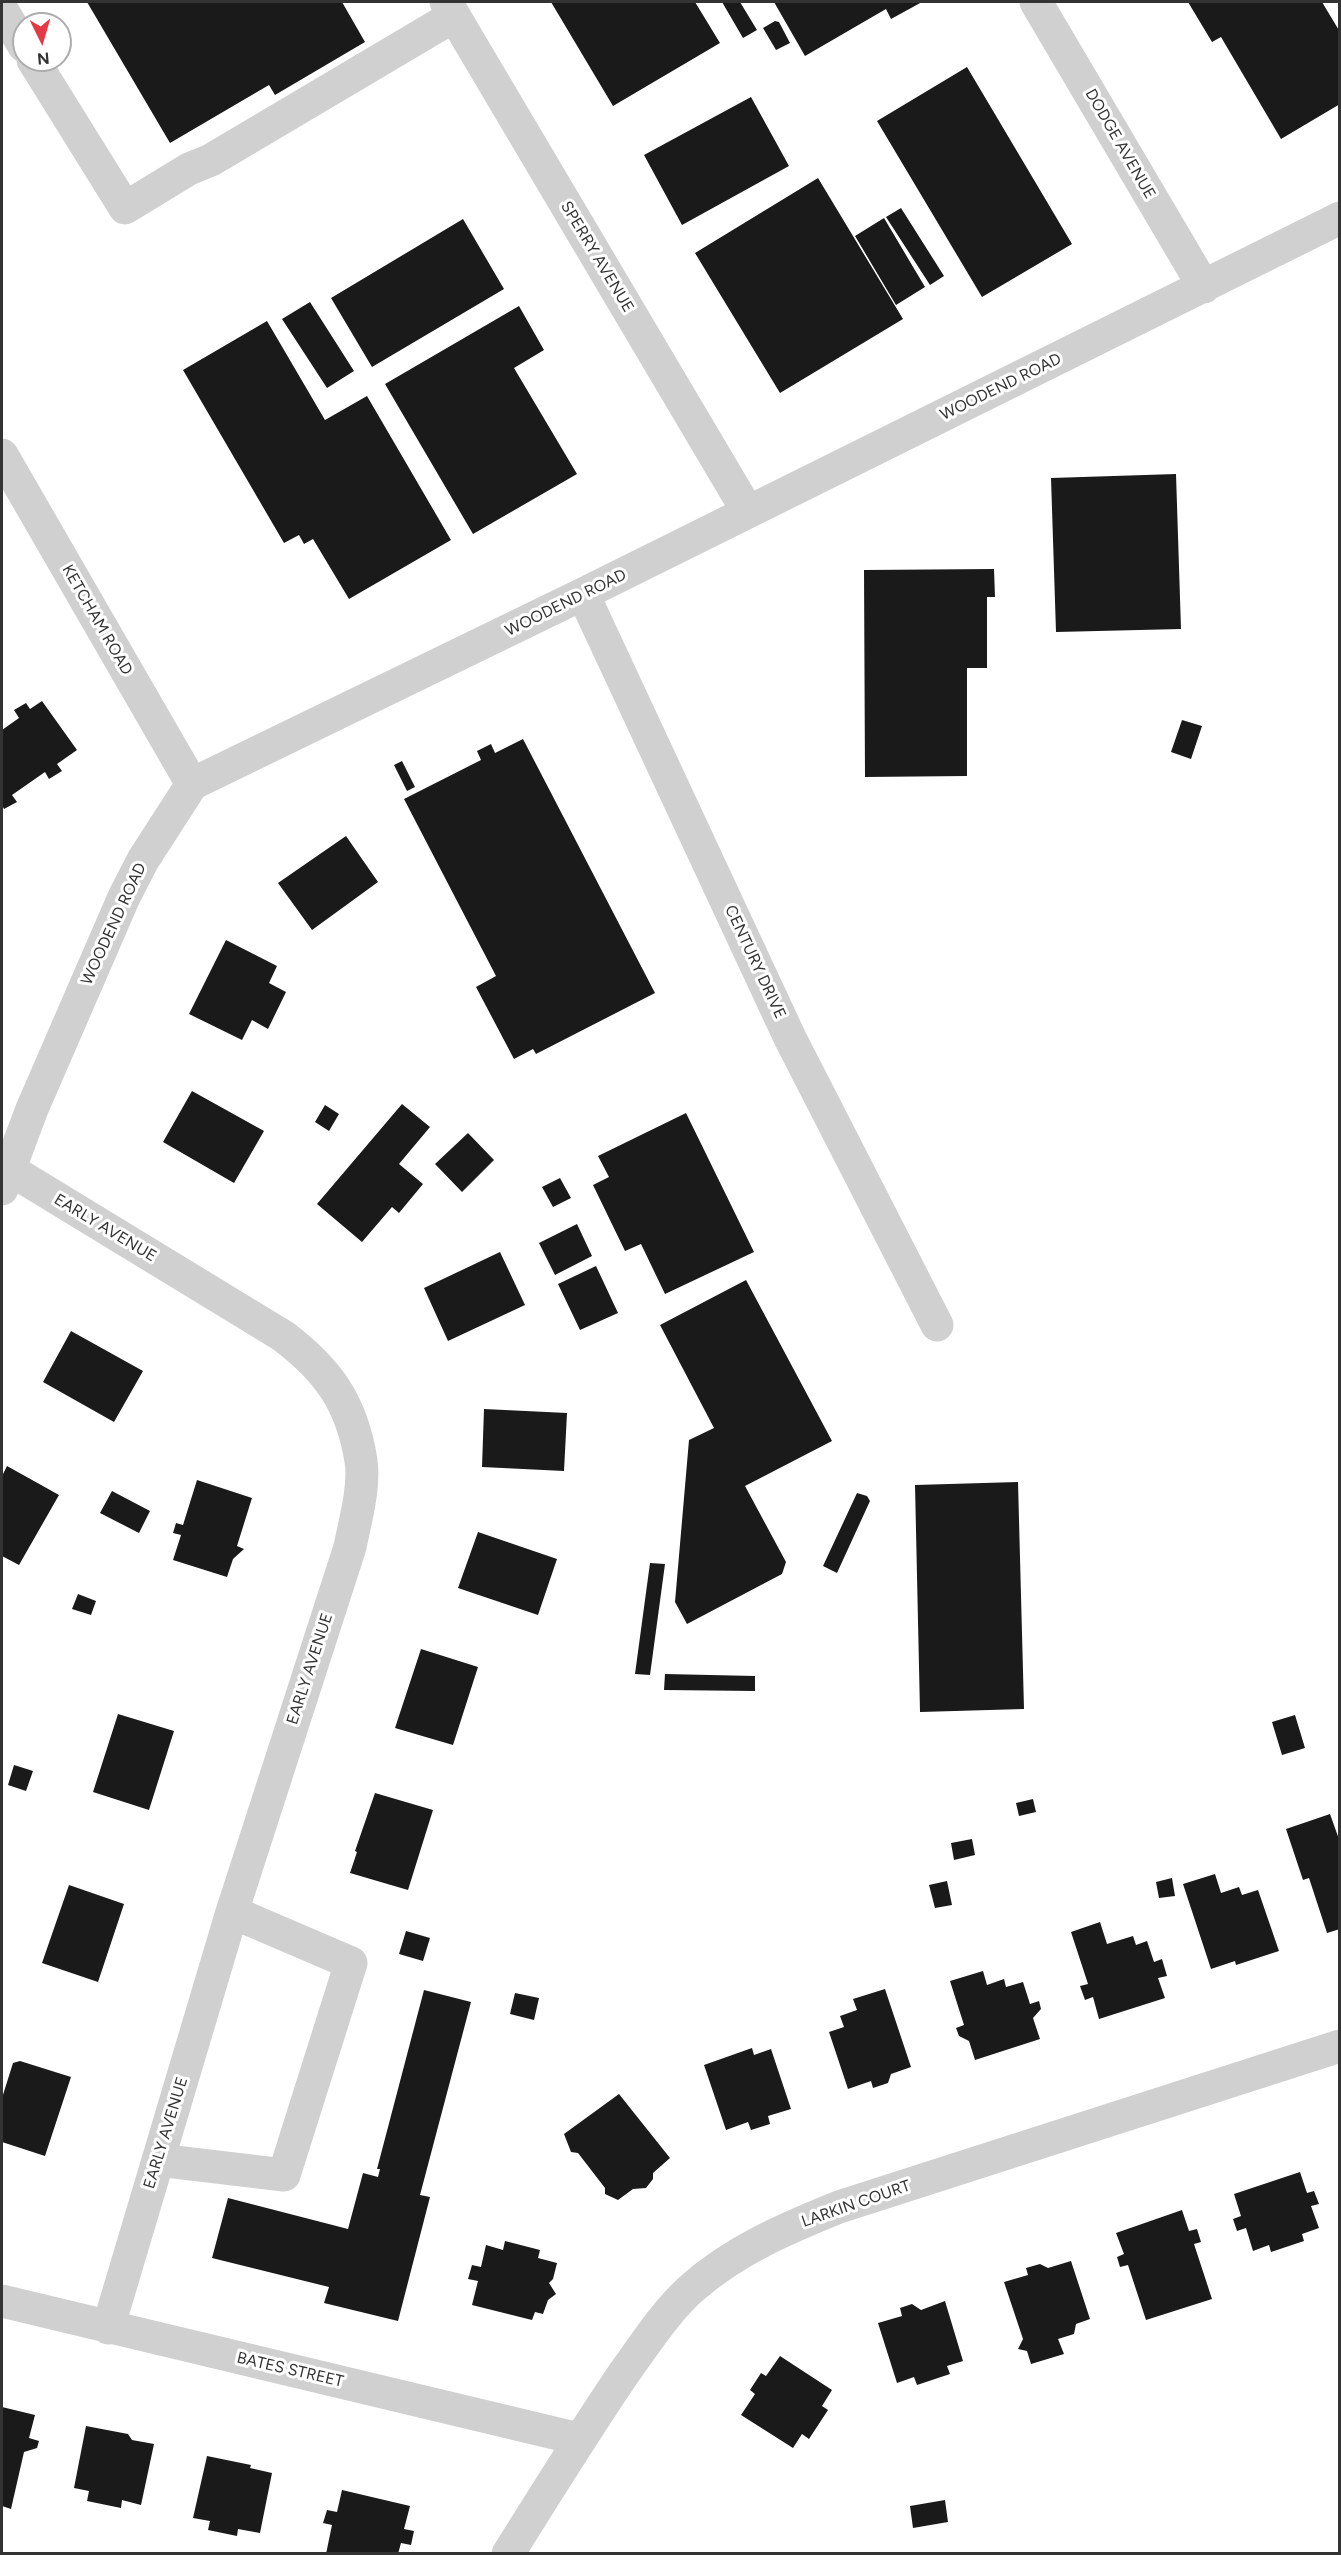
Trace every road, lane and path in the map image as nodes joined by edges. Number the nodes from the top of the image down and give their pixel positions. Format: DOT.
graph roads {
  1 [pos="1036,2"];
  2 [pos="450,9"];
  3 [pos="2,10"];
  4 [pos="12,26"];
  5 [pos="40,72"];
  6 [pos="1340,218"];
  7 [pos="1204,287"];
  8 [pos="2,455"];
  9 [pos="748,512"];
  10 [pos="583,594"];
  11 [pos="192,784"];
  12 [pos="5,1179"];
  13 [pos="937,1325"];
  14 [pos="232,1912"];
  15 [pos="1340,2046"];
  16 [pos="158,2160"];
  17 [pos="2,2301"];
  18 [pos="108,2328"];
  19 [pos="579,2439"];
  20 [pos="508,2553"];
  1 -- 7 [label="street, DODGE AVENUE"];
  2 -- 5 [label="street"];
  2 -- 9 [label="street, SPERRY AVENUE"];
  3 -- 4 [label="street"];
  6 -- 7 [label="street, WOODEND ROAD"];
  7 -- 9 [label="street, WOODEND ROAD"];
  8 -- 11 [label="street, KETCHAM ROAD"];
  9 -- 10 [label="street, WOODEND ROAD"];
  10 -- 11 [label="street, WOODEND ROAD"];
  10 -- 13 [label="street, CENTURY DRIVE"];
  11 -- 12 [label="street, WOODEND ROAD"];
  12 -- 14 [label="street, EARLY AVENUE"];
  14 -- 16 [label="street, EARLY AVENUE"];
  14 -- 16 [label="street"];
  15 -- 19 [label="street, LARKIN COURT"];
  16 -- 18 [label="street, EARLY AVENUE"];
  17 -- 18 [label="street, BATES STREET"];
  18 -- 19 [label="street, BATES STREET"];
  19 -- 20 [label="street, LARKIN COURT"];
}
